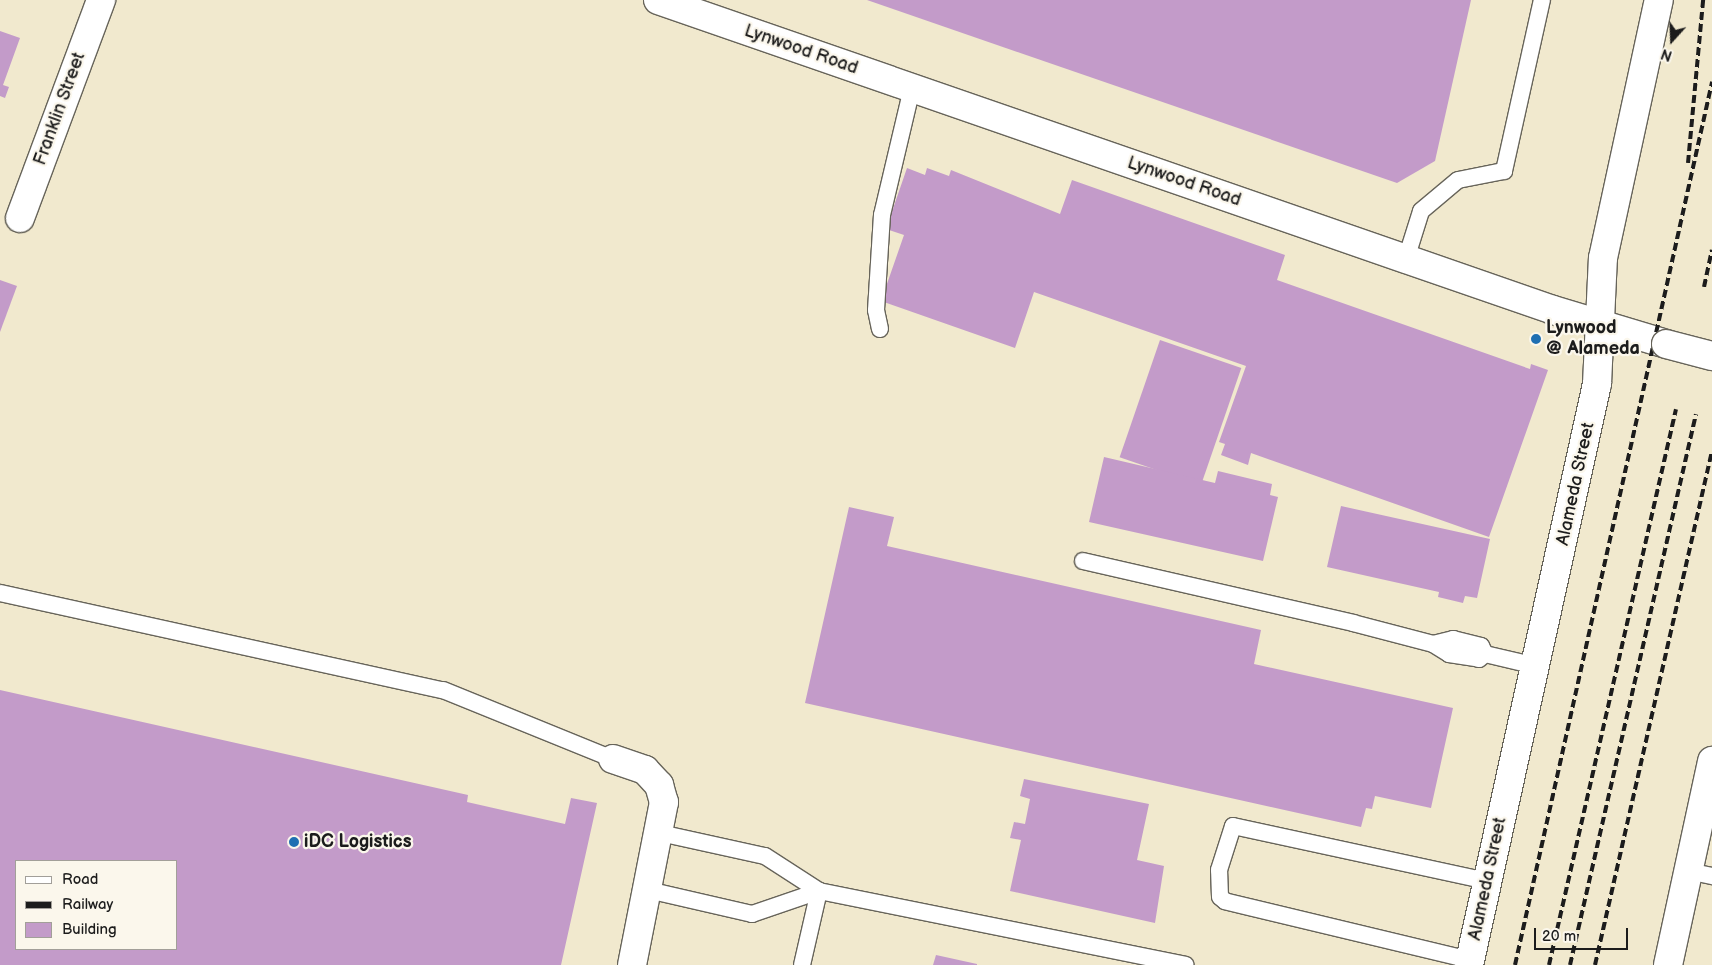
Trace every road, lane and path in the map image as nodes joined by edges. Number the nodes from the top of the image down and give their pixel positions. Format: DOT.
graph roads {
  1 [pos="101,0"];
  2 [pos="658,0"];
  3 [pos="1542,0"];
  4 [pos="1659,0"];
  5 [pos="912,88"];
  6 [pos="20,218"];
  7 [pos="1406,259"];
  8 [pos="1602,326"];
  9 [pos="880,329"];
  10 [pos="1712,356"];
  11 [pos="1083,562"];
  12 [pos="0,593"];
  13 [pos="1536,666"];
  14 [pos="613,759"];
  15 [pos="1712,762"];
  16 [pos="660,833"];
  17 [pos="1700,874"];
  18 [pos="1487,881"];
  19 [pos="648,890"];
  20 [pos="819,891"];
  21 [pos="1470,962"];
  22 [pos="632,965"];
  23 [pos="802,965"];
  24 [pos="1186,965"];
  25 [pos="1668,965"];
  1 -- 6 [label="street, Franklin Street"];
  2 -- 5 [label="street, Lynwood Road"];
  3 -- 7 [label="lane"];
  4 -- 8 [label="street, Alameda Street"];
  5 -- 7 [label="street, Lynwood Road"];
  5 -- 9 [label="lane"];
  7 -- 8 [label="street, Lynwood Road"];
  8 -- 10 [label="street, Lynwood Road, bridge"];
  8 -- 13 [label="street, Alameda Street"];
  11 -- 13 [label="lane"];
  12 -- 14 [label="lane"];
  13 -- 18 [label="street, Alameda Street"];
  14 -- 16 [label="street"];
  15 -- 17 [label="street"];
  16 -- 19 [label="street"];
  16 -- 20 [label="lane"];
  17 -- 25 [label="street"];
  18 -- 21 [label="street, Alameda Street"];
  18 -- 21 [label="lane"];
  19 -- 20 [label="lane"];
  19 -- 22 [label="street"];
  20 -- 23 [label="lane"];
  20 -- 24 [label="lane"];
}
